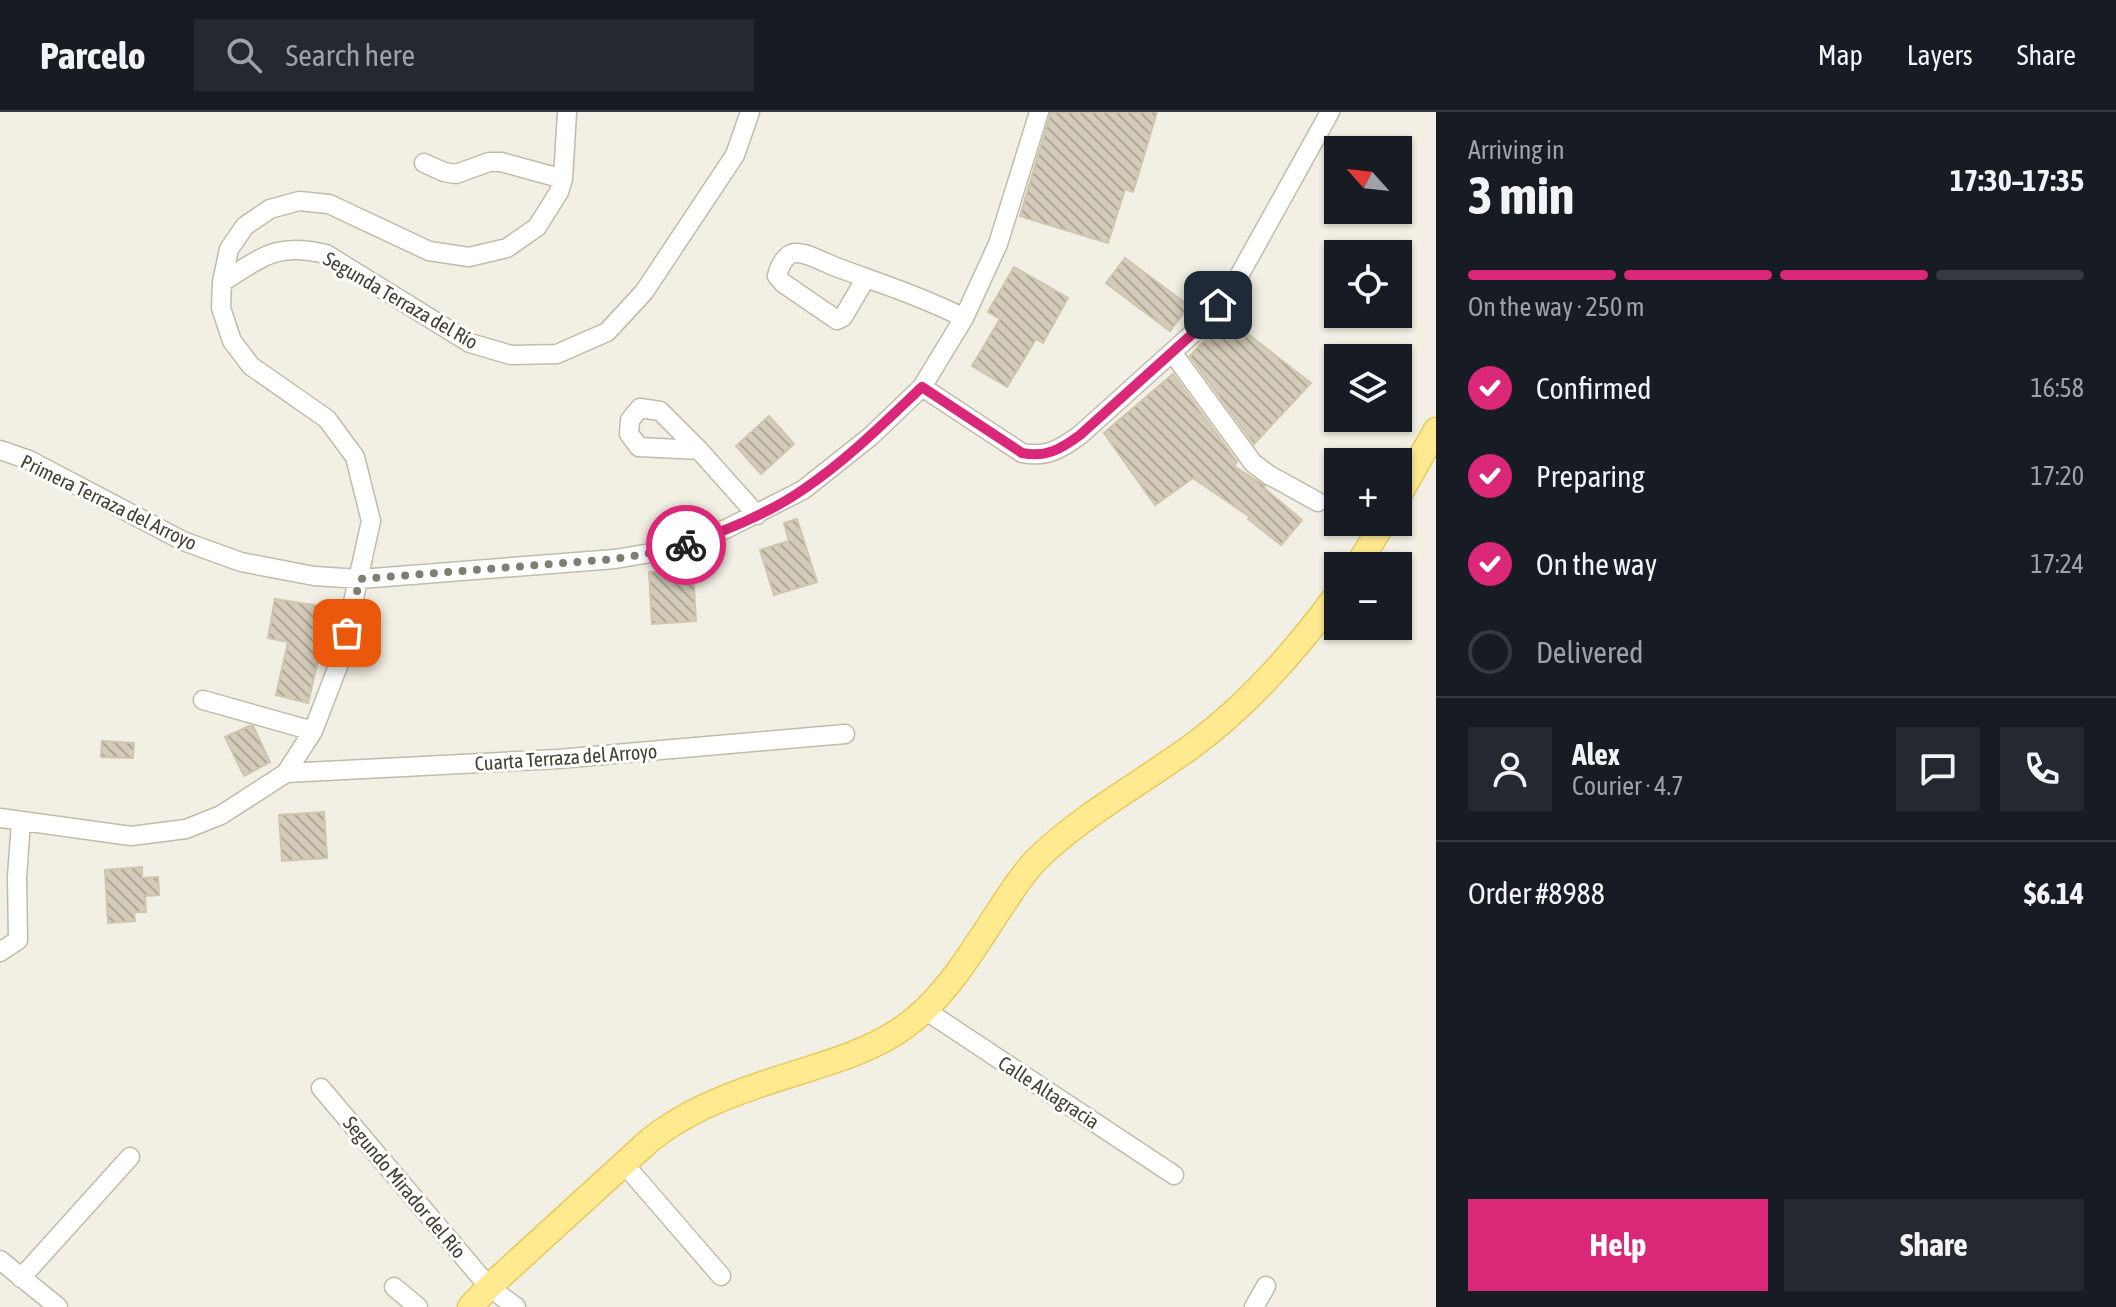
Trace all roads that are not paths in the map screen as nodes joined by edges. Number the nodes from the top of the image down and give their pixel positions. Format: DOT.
graph roads {
  1 [pos="567,112"];
  2 [pos="750,112"];
  3 [pos="1039,112"];
  4 [pos="1330,112"];
  5 [pos="424,163"];
  6 [pos="563,179"];
  7 [pos="866,278"];
  8 [pos="222,282"];
  9 [pos="964,318"];
  10 [pos="1172,352"];
  11 [pos="922,387"];
  12 [pos="1436,430"];
  13 [pos="0,450"];
  14 [pos="699,450"];
  15 [pos="1412,472"];
  16 [pos="1318,502"];
  17 [pos="757,515"];
  18 [pos="360,579"];
  19 [pos="1324,611"];
  20 [pos="203,700"];
  21 [pos="313,731"];
  22 [pos="845,734"];
  23 [pos="286,773"];
  24 [pos="0,818"];
  25 [pos="21,822"];
  26 [pos="0,952"];
  27 [pos="925,1010"];
  28 [pos="321,1088"];
  29 [pos="130,1157"];
  30 [pos="625,1165"];
  31 [pos="1174,1175"];
  32 [pos="0,1260"];
  33 [pos="721,1276"];
  34 [pos="21,1278"];
  35 [pos="1266,1286"];
  36 [pos="394,1287"];
  37 [pos="489,1287"];
  38 [pos="58,1307"];
  39 [pos="418,1307"];
  40 [pos="470,1307"];
  41 [pos="516,1307"];
  42 [pos="1254,1307"];
  1 -- 6 [label="street"];
  2 -- 8 [label="street, Segunda Terraza del Río"];
  3 -- 9 [label="street, Primera Terraza del Arroyo"];
  4 -- 10 [label="street"];
  5 -- 6 [label="street"];
  6 -- 8 [label="street"];
  7 -- 7 [label="street"];
  7 -- 9 [label="street"];
  8 -- 18 [label="street"];
  9 -- 11 [label="street, Primera Terraza del Arroyo"];
  10 -- 11 [label="street"];
  10 -- 16 [label="street"];
  11 -- 17 [label="street, Primera Terraza del Arroyo"];
  12 -- 15 [label="main road"];
  13 -- 18 [label="street, Primera Terraza del Arroyo"];
  14 -- 17 [label="street"];
  17 -- 18 [label="street, Primera Terraza del Arroyo"];
  18 -- 21 [label="street"];
  19 -- 27 [label="main road"];
  20 -- 21 [label="street"];
  21 -- 23 [label="street"];
  22 -- 23 [label="street, Cuarta Terraza del Arroyo"];
  23 -- 25 [label="street"];
  24 -- 25 [label="street"];
  25 -- 26 [label="street"];
  27 -- 30 [label="main road"];
  27 -- 31 [label="street, Calle Altagracia"];
  28 -- 37 [label="street, Segundo Mirador del Río"];
  29 -- 34 [label="street"];
  30 -- 33 [label="street"];
  30 -- 37 [label="main road"];
  32 -- 34 [label="street"];
  34 -- 38 [label="street"];
  35 -- 42 [label="street"];
  36 -- 39 [label="street"];
  37 -- 40 [label="main road"];
  37 -- 41 [label="street, Segundo Mirador del Río"];
}
